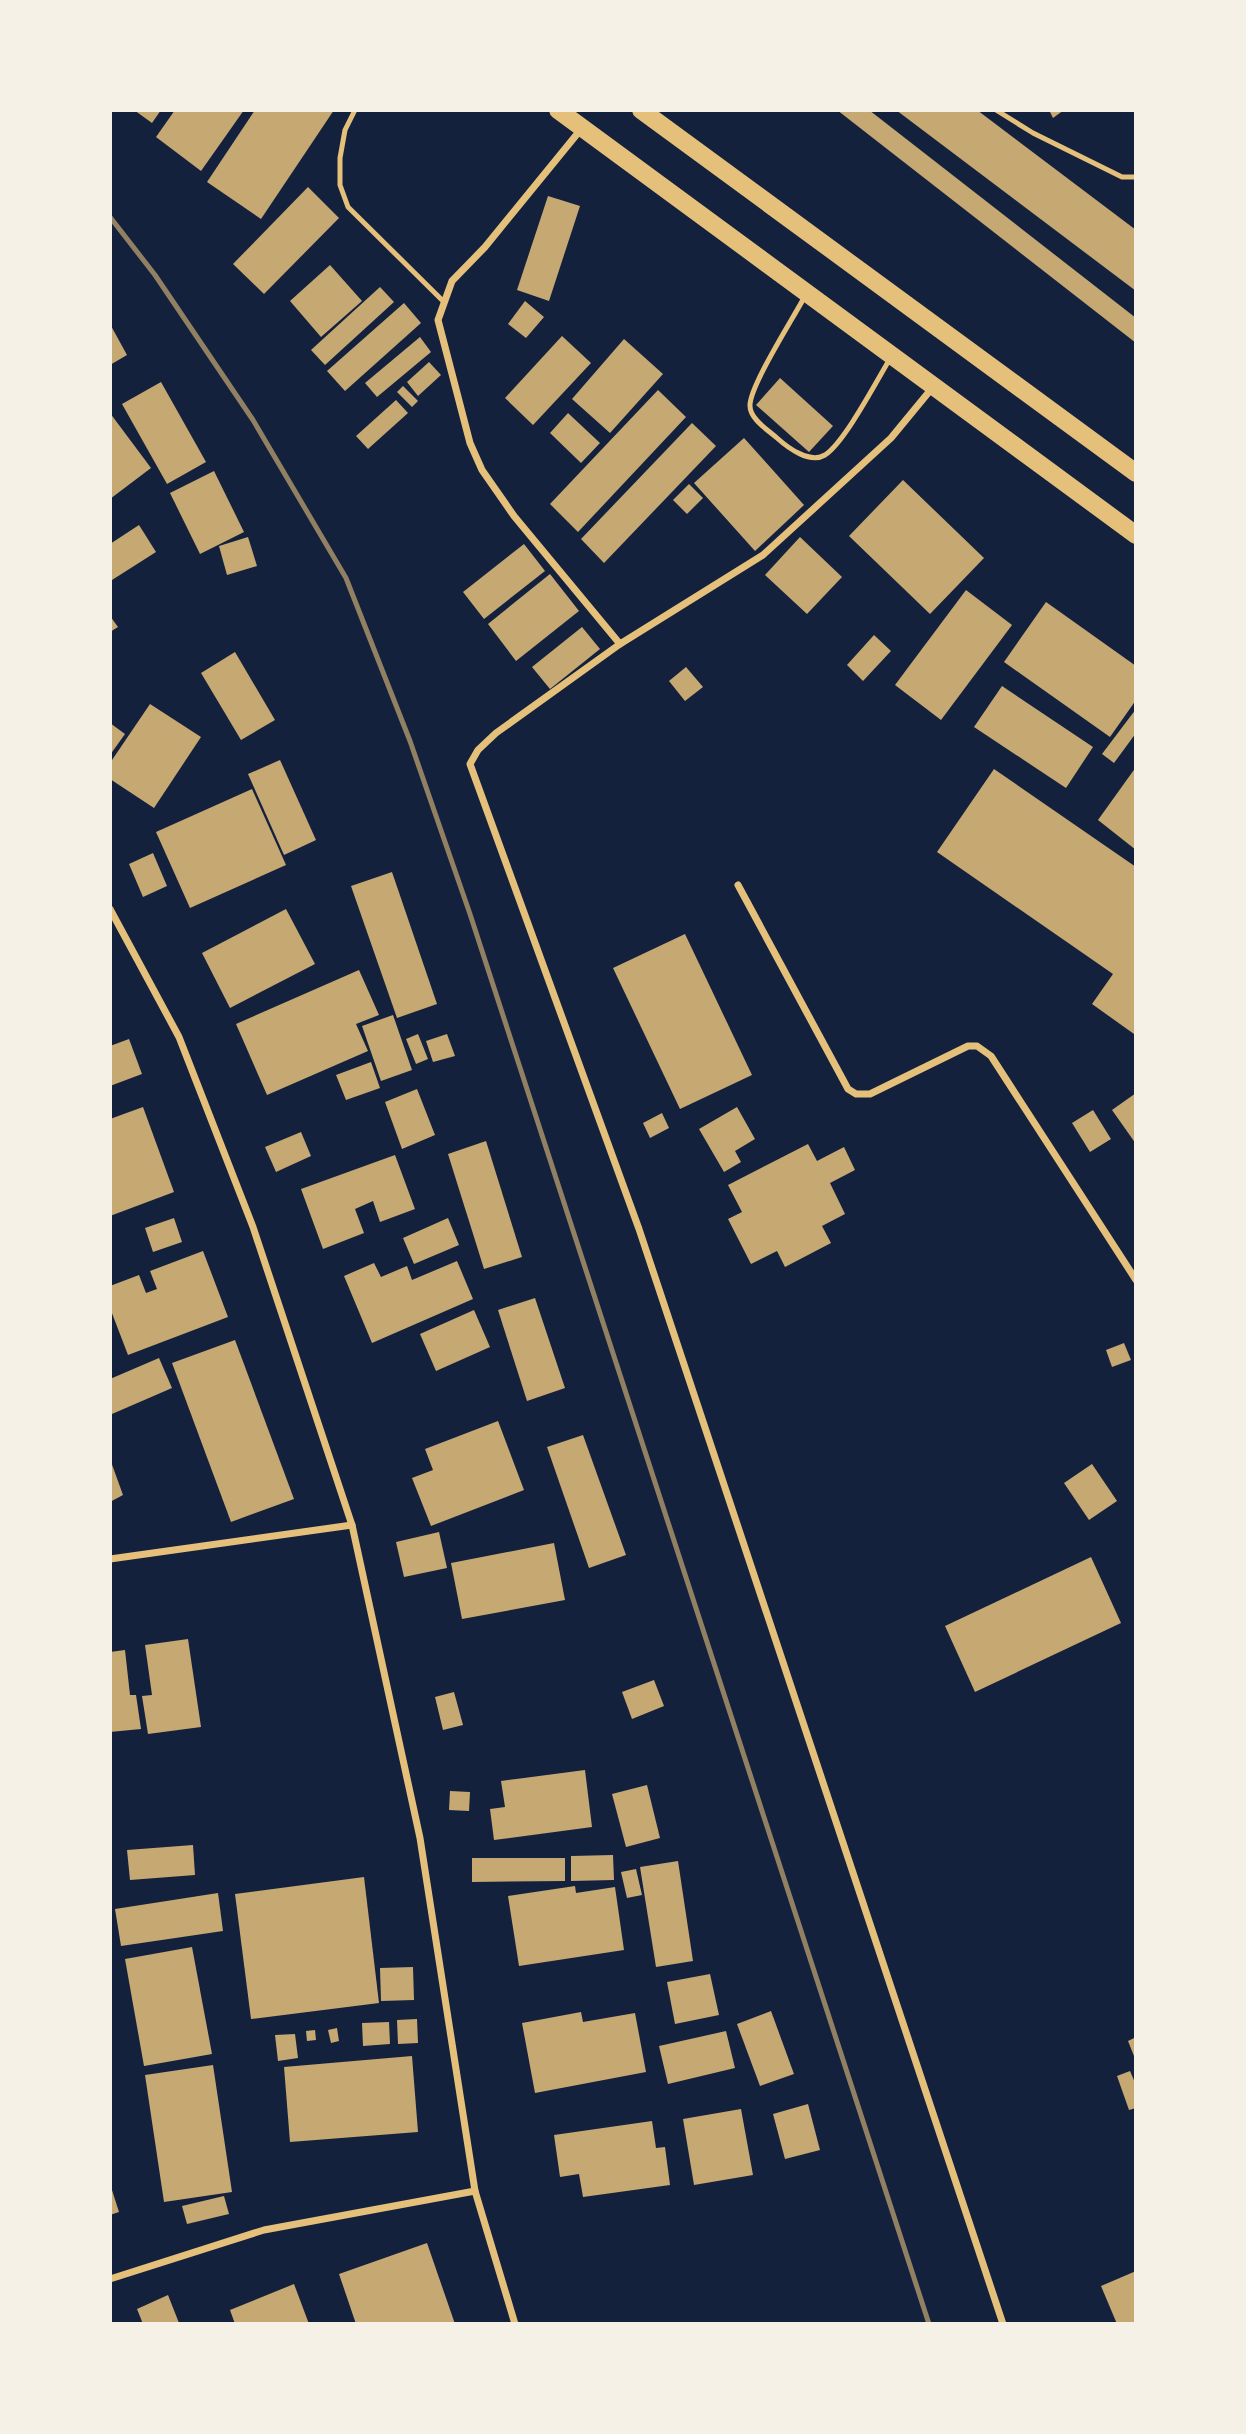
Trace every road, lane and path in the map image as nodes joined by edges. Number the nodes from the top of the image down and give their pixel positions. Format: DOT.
graph roads {
  1 [pos="355,110"];
  2 [pos="558,110"];
  3 [pos="641,110"];
  4 [pos="996,110"];
  5 [pos="583,127"];
  6 [pos="1136,177"];
  7 [pos="807,293"];
  8 [pos="443,301"];
  9 [pos="891,356"];
  10 [pos="933,387"];
  11 [pos="1136,473"];
  12 [pos="1136,535"];
  13 [pos="620,644"];
  14 [pos="738,885"];
  15 [pos="110,909"];
  16 [pos="1136,1280"];
  17 [pos="352,1525"];
  18 [pos="110,1559"];
  19 [pos="475,2191"];
  20 [pos="110,2279"];
  21 [pos="515,2324"];
  22 [pos="1003,2324"];
  1 -- 8 [label="lane"];
  2 -- 5 [label="main road"];
  3 -- 11 [label="main road"];
  4 -- 6 [label="lane"];
  5 -- 7 [label="main road"];
  5 -- 8 [label="street"];
  7 -- 9 [label="main road"];
  7 -- 9 [label="lane"];
  8 -- 13 [label="street"];
  9 -- 10 [label="main road"];
  10 -- 12 [label="main road"];
  10 -- 13 [label="street"];
  13 -- 22 [label="street"];
  14 -- 16 [label="street"];
  15 -- 17 [label="street"];
  17 -- 18 [label="street"];
  17 -- 19 [label="street"];
  19 -- 20 [label="street"];
  19 -- 21 [label="street"];
}
